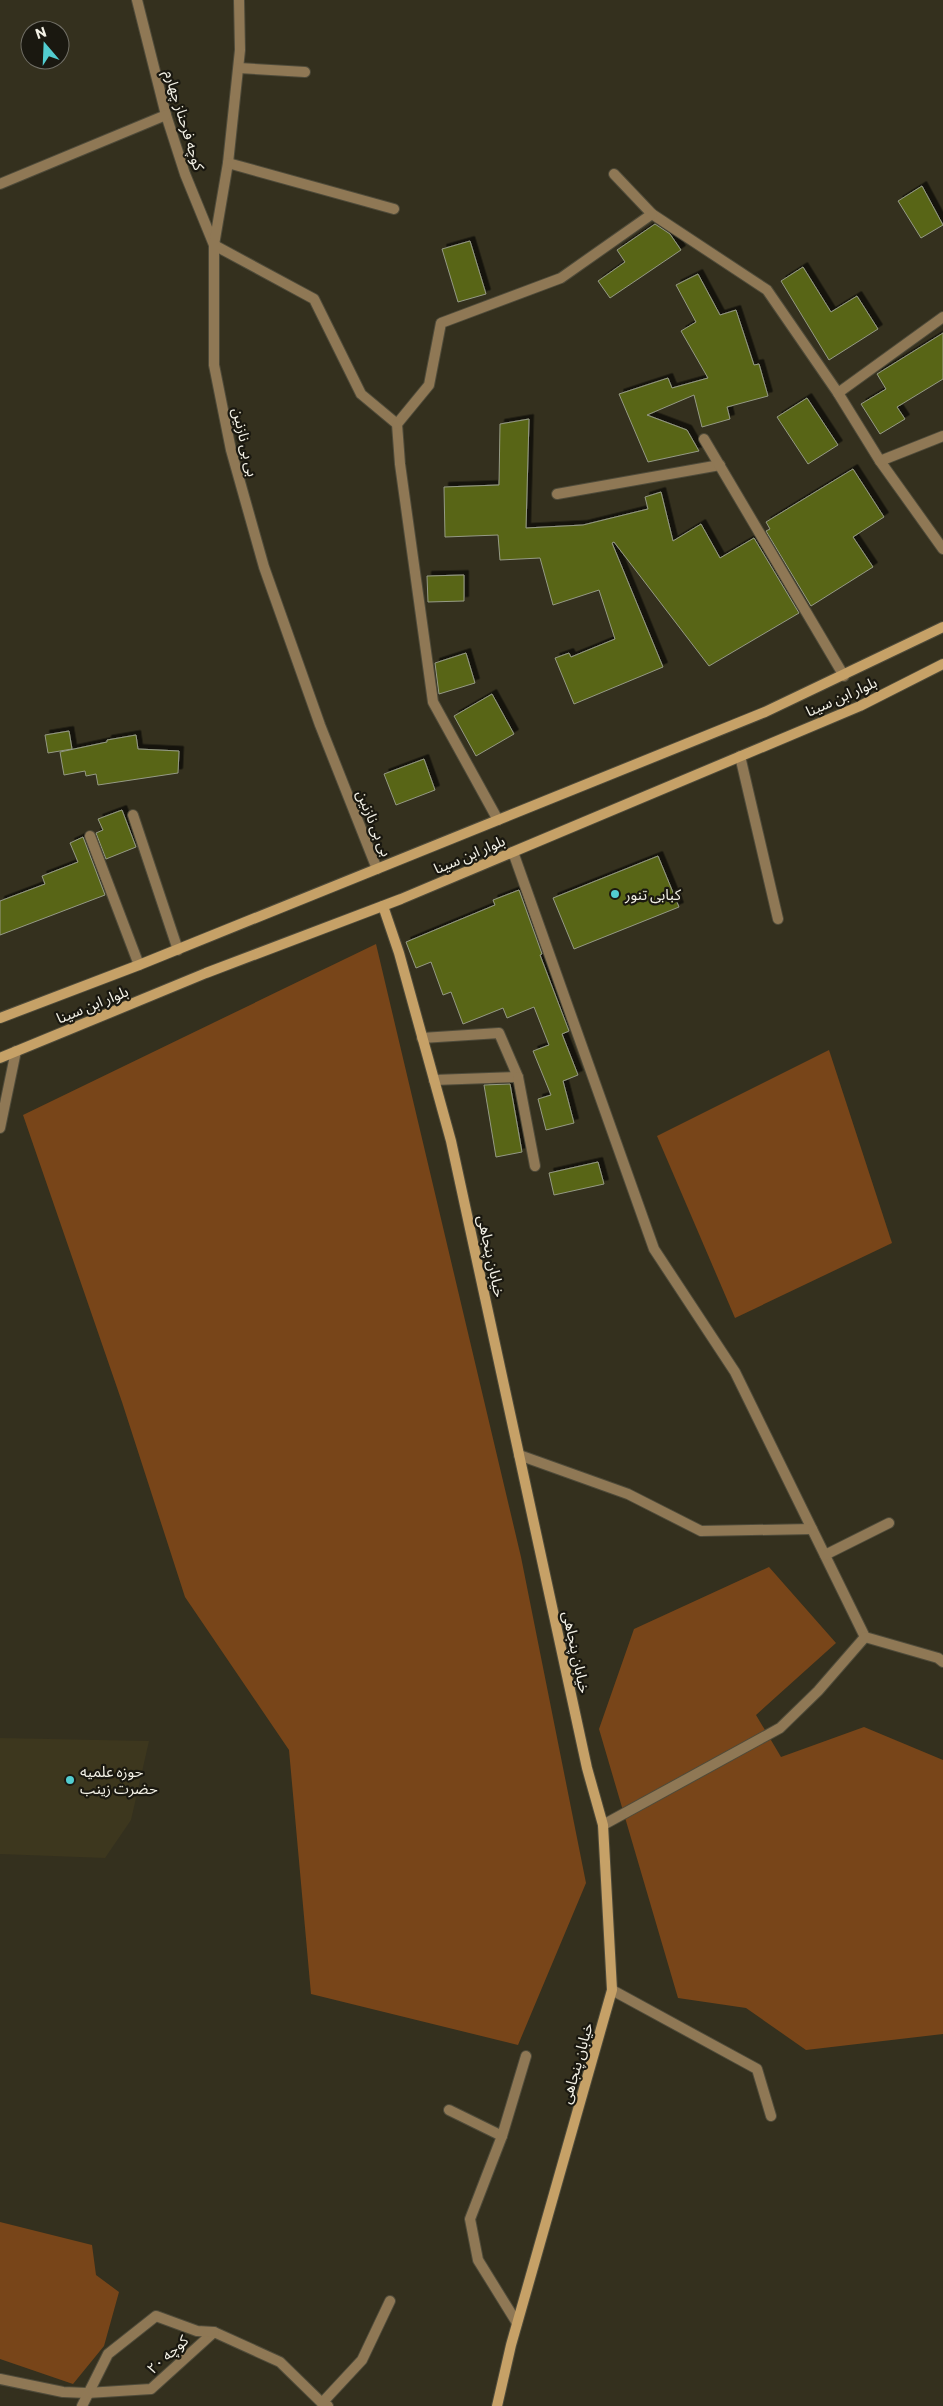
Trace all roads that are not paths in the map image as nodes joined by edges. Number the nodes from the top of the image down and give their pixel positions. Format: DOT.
graph roads {
  1 [pos="137,0"];
  2 [pos="239,0"];
  3 [pos="238,68"];
  4 [pos="305,72"];
  5 [pos="166,115"];
  6 [pos="228,163"];
  7 [pos="614,174"];
  8 [pos="0,184"];
  9 [pos="394,209"];
  10 [pos="652,214"];
  11 [pos="214,245"];
  12 [pos="943,317"];
  13 [pos="838,393"];
  14 [pos="398,424"];
  15 [pos="943,436"];
  16 [pos="704,439"];
  17 [pos="880,461"];
  18 [pos="720,465"];
  19 [pos="557,494"];
  20 [pos="943,549"];
  21 [pos="943,627"];
  22 [pos="943,664"];
  23 [pos="844,676"];
  24 [pos="740,756"];
  25 [pos="133,815"];
  26 [pos="498,820"];
  27 [pos="90,836"];
  28 [pos="513,852"];
  29 [pos="377,869"];
  30 [pos="383,906"];
  31 [pos="778,919"];
  32 [pos="178,950"];
  33 [pos="139,965"];
  34 [pos="0,1018"];
  35 [pos="422,1038"];
  36 [pos="16,1051"];
  37 [pos="0,1058"];
  38 [pos="518,1077"];
  39 [pos="434,1080"];
  40 [pos="0,1128"];
  41 [pos="535,1166"];
  42 [pos="519,1455"];
  43 [pos="890,1523"];
  44 [pos="812,1529"];
  45 [pos="825,1555"];
  46 [pos="865,1637"];
  47 [pos="943,1662"];
  48 [pos="603,1825"];
  49 [pos="612,1990"];
  50 [pos="526,2056"];
  51 [pos="449,2110"];
  52 [pos="771,2116"];
  53 [pos="502,2136"];
  54 [pos="390,2302"];
  55 [pos="517,2323"];
  56 [pos="214,2332"];
  57 [pos="0,2379"];
  58 [pos="87,2394"];
  59 [pos="325,2404"];
  60 [pos="82,2406"];
  61 [pos="497,2406"];
  1 -- 5 [label="street, کوچه فرحناز چهارم"];
  2 -- 3 [label="street, بی بی نازنین"];
  3 -- 4 [label="street"];
  3 -- 6 [label="street, بی بی نازنین"];
  5 -- 8 [label="street"];
  5 -- 11 [label="street, کوچه فرحناز چهارم"];
  6 -- 9 [label="street"];
  6 -- 11 [label="street, بی بی نازنین"];
  7 -- 10 [label="street"];
  10 -- 13 [label="street"];
  10 -- 14 [label="street"];
  11 -- 14 [label="street"];
  11 -- 29 [label="street, بی بی نازنین"];
  12 -- 13 [label="street"];
  13 -- 17 [label="street"];
  14 -- 26 [label="street"];
  15 -- 17 [label="street"];
  16 -- 18 [label="street"];
  17 -- 20 [label="street"];
  18 -- 19 [label="street"];
  18 -- 23 [label="street"];
  21 -- 23 [label="main road, بلوار ابن سینا"];
  22 -- 24 [label="main road, بلوار ابن سینا"];
  23 -- 26 [label="main road, بلوار ابن سینا"];
  24 -- 28 [label="main road, بلوار ابن سینا"];
  24 -- 31 [label="street"];
  25 -- 32 [label="street"];
  26 -- 29 [label="main road, بلوار ابن سینا"];
  27 -- 33 [label="street"];
  28 -- 30 [label="main road, بلوار ابن سینا"];
  28 -- 44 [label="street"];
  29 -- 32 [label="main road, بلوار ابن سینا"];
  30 -- 35 [label="main road, خیابان پنجاهی"];
  30 -- 36 [label="main road, بلوار ابن سینا"];
  32 -- 33 [label="main road, بلوار ابن سینا"];
  33 -- 34 [label="main road, بلوار ابن سینا"];
  35 -- 38 [label="street"];
  35 -- 39 [label="main road, خیابان پنجاهی"];
  36 -- 37 [label="main road, بلوار ابن سینا"];
  36 -- 40 [label="street"];
  38 -- 39 [label="street"];
  38 -- 41 [label="street"];
  39 -- 42 [label="main road, خیابان پنجاهی"];
  42 -- 44 [label="street"];
  42 -- 48 [label="main road, خیابان پنجاهی"];
  43 -- 45 [label="street"];
  44 -- 45 [label="street"];
  45 -- 46 [label="street"];
  46 -- 47 [label="street"];
  46 -- 48 [label="street"];
  48 -- 49 [label="main road, خیابان پنجاهی"];
  49 -- 52 [label="street"];
  49 -- 55 [label="main road, خیابان پنجاهی"];
  50 -- 53 [label="street"];
  51 -- 53 [label="street"];
  53 -- 55 [label="street"];
  54 -- 59 [label="street"];
  55 -- 61 [label="main road, خیابان پنجاهی"];
  56 -- 58 [label="street, کوچه ۲۰"];
  56 -- 58 [label="street"];
  56 -- 59 [label="street"];
  57 -- 58 [label="street, کوچه ۲۰"];
  58 -- 60 [label="street"];
}
